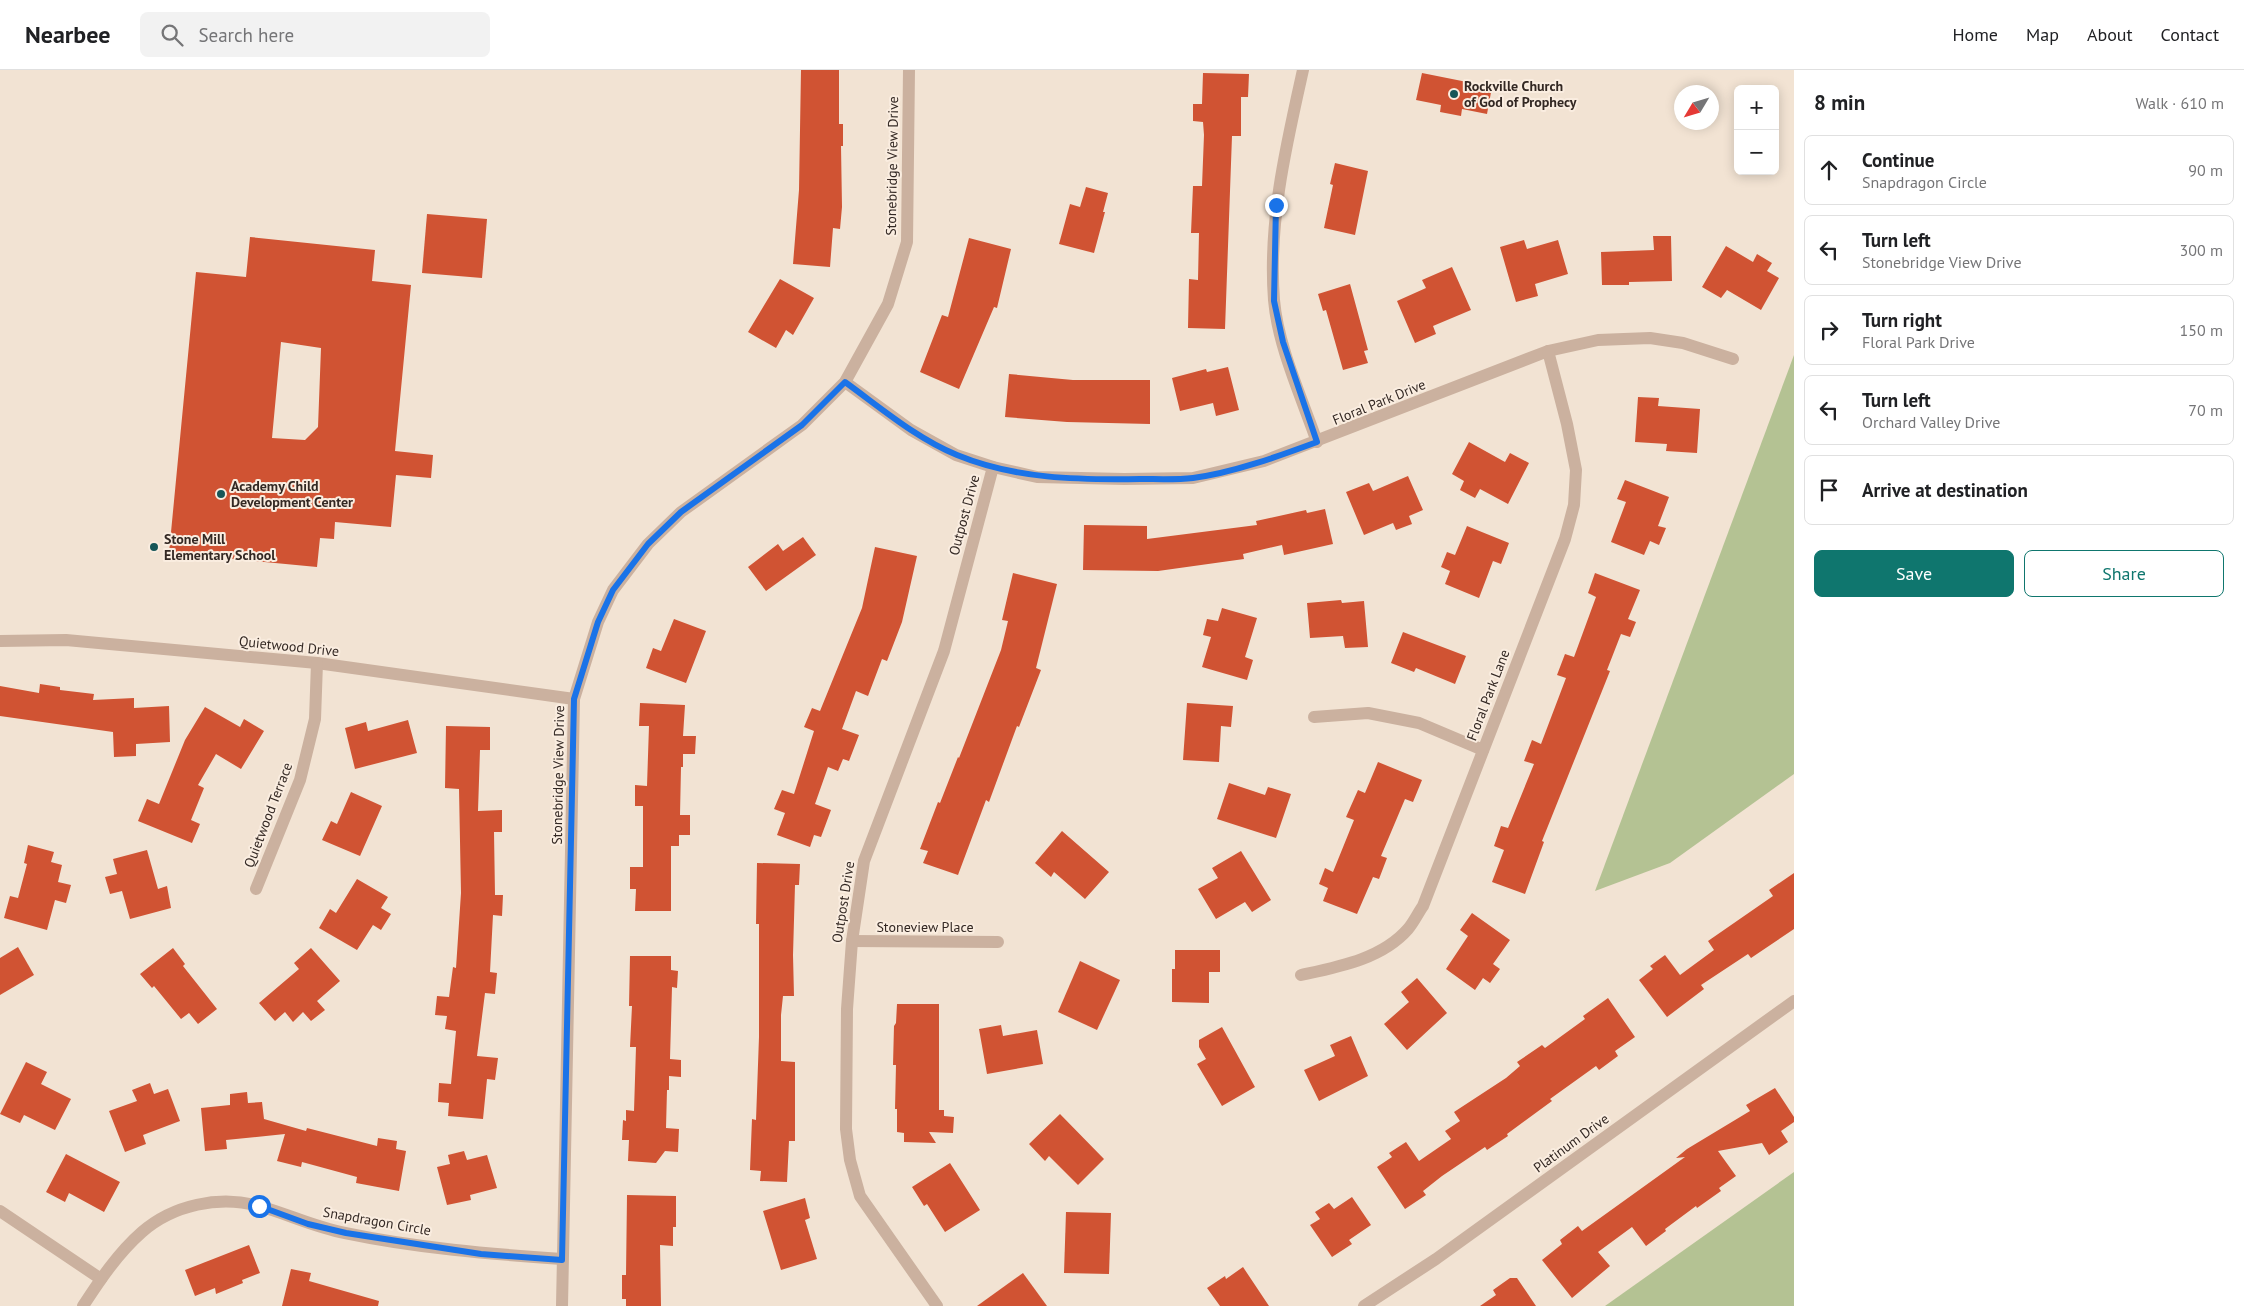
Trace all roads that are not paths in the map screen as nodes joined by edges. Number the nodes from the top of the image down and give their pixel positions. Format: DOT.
graph roads {
  1 [pos="909,70"];
  2 [pos="1302,70"];
  3 [pos="1548,351"];
  4 [pos="1733,358"];
  5 [pos="845,382"];
  6 [pos="1317,442"];
  7 [pos="993,467"];
  8 [pos="0,641"];
  9 [pos="317,664"];
  10 [pos="574,699"];
  11 [pos="1314,717"];
  12 [pos="1483,750"];
  13 [pos="256,889"];
  14 [pos="852,941"];
  15 [pos="998,942"];
  16 [pos="1301,975"];
  17 [pos="1794,1001"];
  18 [pos="0,1211"];
  19 [pos="562,1260"];
  20 [pos="101,1279"];
  21 [pos="83,1306"];
  22 [pos="562,1306"];
  23 [pos="937,1306"];
  24 [pos="1364,1306"];
  1 -- 5 [label="street, Stonebridge View Drive"];
  2 -- 6 [label="street"];
  3 -- 4 [label="street, Floral Park Drive"];
  3 -- 6 [label="street, Floral Park Drive"];
  3 -- 12 [label="street, Floral Park Lane"];
  5 -- 7 [label="street, Floral Park Drive"];
  5 -- 10 [label="street, Stonebridge View Drive"];
  6 -- 7 [label="street, Floral Park Drive"];
  7 -- 14 [label="street, Outpost Drive"];
  8 -- 9 [label="street, Quietwood Drive"];
  9 -- 10 [label="street, Quietwood Drive"];
  9 -- 13 [label="street, Quietwood Terrace"];
  10 -- 19 [label="street, Stonebridge View Drive"];
  11 -- 12 [label="street"];
  12 -- 16 [label="street, Floral Park Lane"];
  14 -- 15 [label="street, Stoneview Place"];
  14 -- 23 [label="street, Outpost Drive"];
  17 -- 24 [label="street, Platinum Drive"];
  18 -- 20 [label="street"];
  19 -- 20 [label="street, Snapdragon Circle"];
  19 -- 22 [label="street, Stonebridge View Drive"];
  20 -- 21 [label="street, Snapdragon Circle"];
}
